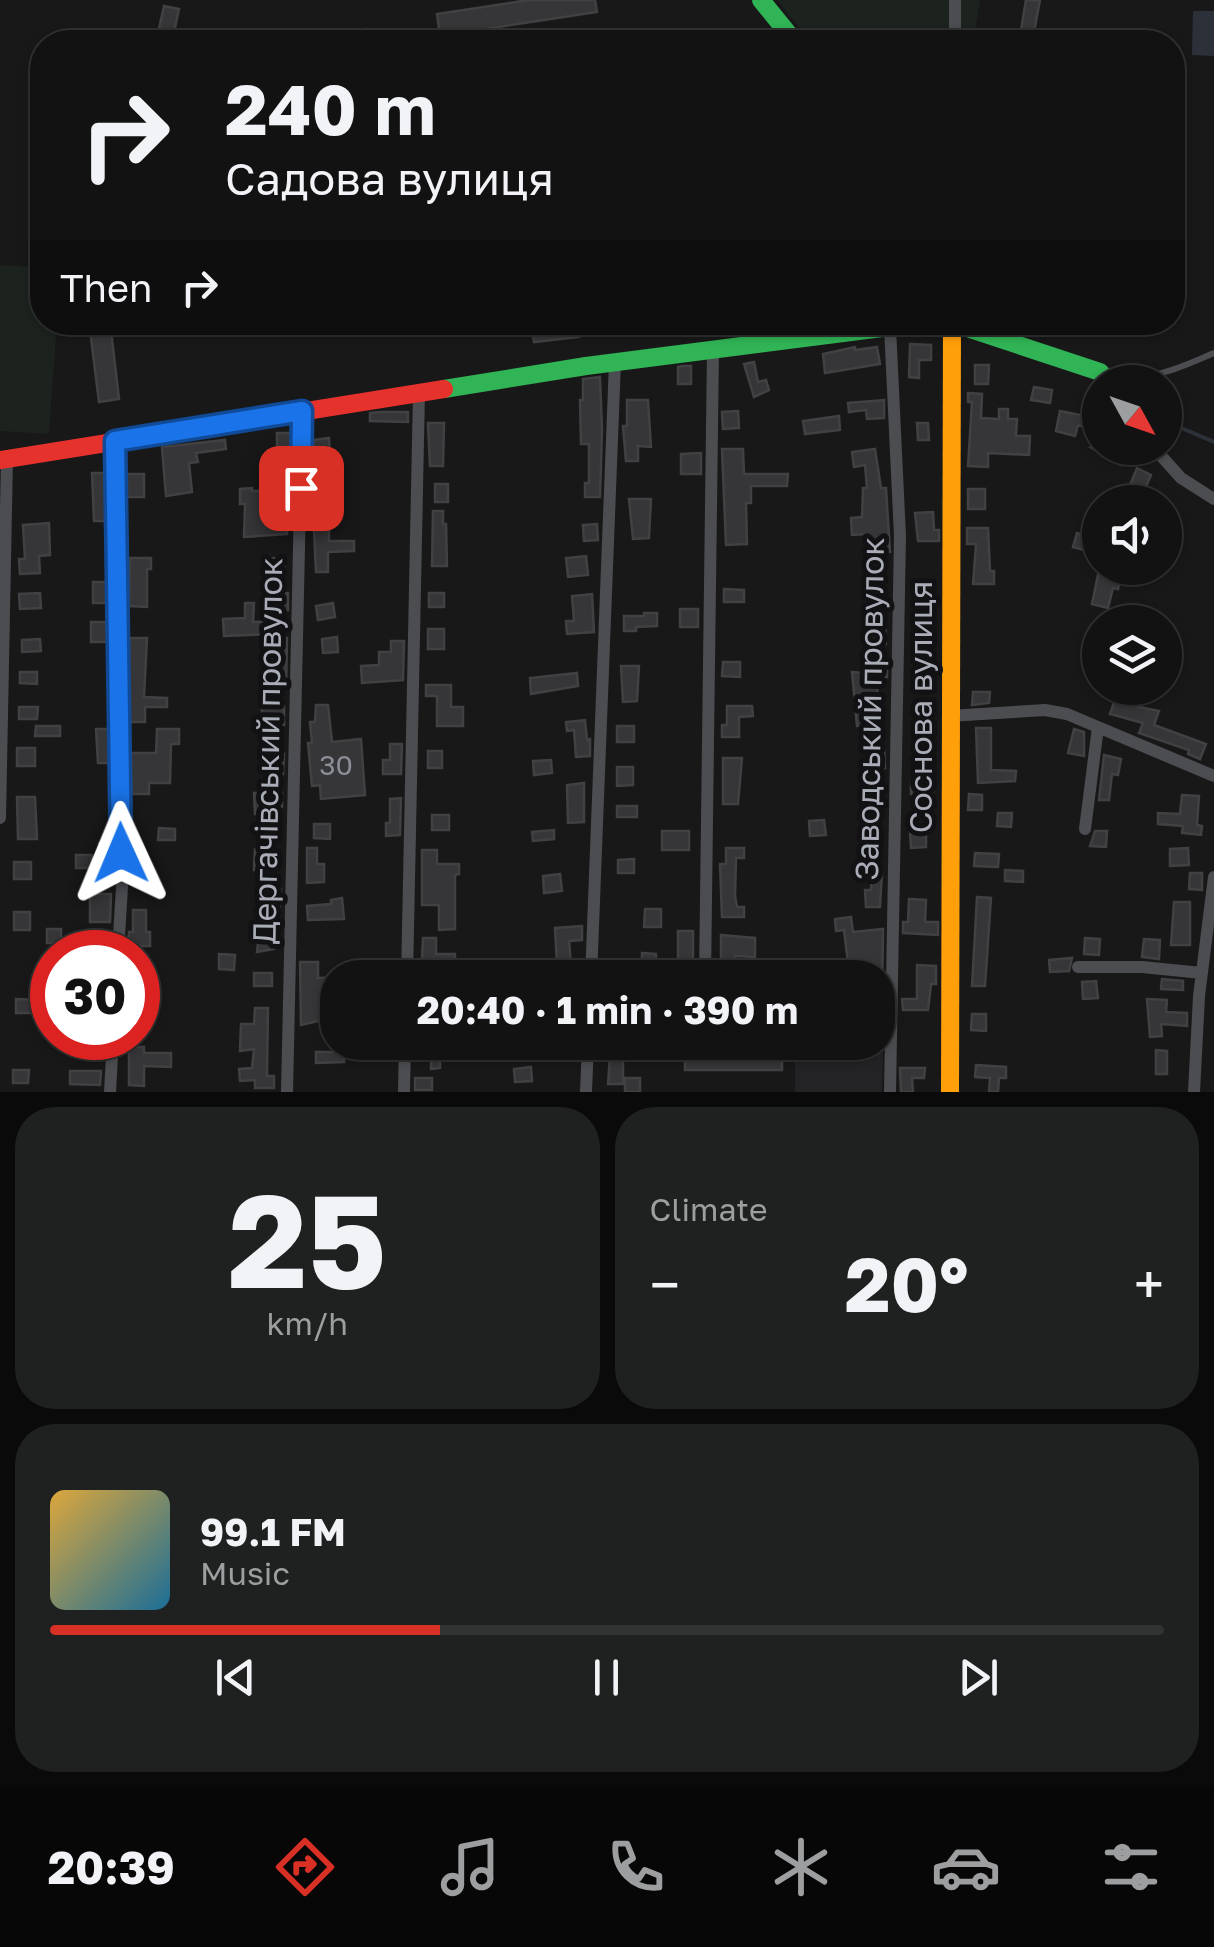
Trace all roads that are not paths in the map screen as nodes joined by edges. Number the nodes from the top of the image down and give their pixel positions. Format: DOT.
graph roads {
  1 [pos="761,0"];
  2 [pos="955,0"];
  3 [pos="785,30"];
  4 [pos="955,30"];
  5 [pos="826,335"];
  6 [pos="890,335"];
  7 [pos="952,335"];
  8 [pos="986,335"];
  9 [pos="713,349"];
  10 [pos="1214,354"];
  11 [pos="616,362"];
  12 [pos="1182,366"];
  13 [pos="1082,369"];
  14 [pos="419,392"];
  15 [pos="302,411"];
  16 [pos="115,441"];
  17 [pos="3,459"];
  18 [pos="1169,465"];
  19 [pos="1214,499"];
  20 [pos="950,716"];
  21 [pos="1098,727"];
  22 [pos="1214,776"];
  23 [pos="0,818"];
  24 [pos="1085,829"];
  25 [pos="1214,877"];
  26 [pos="119,930"];
  27 [pos="407,960"];
  28 [pos="592,960"];
  29 [pos="705,960"];
  30 [pos="1078,967"];
  31 [pos="1202,973"];
  32 [pos="112,1060"];
  33 [pos="405,1060"];
  34 [pos="587,1060"];
  35 [pos="110,1092"];
  36 [pos="287,1092"];
  37 [pos="404,1092"];
  38 [pos="586,1092"];
  39 [pos="890,1092"];
  40 [pos="950,1092"];
  41 [pos="1194,1092"];
  1 -- 3 [label="street"];
  2 -- 4 [label="street"];
  5 -- 9 [label="street"];
  6 -- 39 [label="street, Заводський провулок"];
  7 -- 20 [label="street, Соснова вулиця"];
  8 -- 13 [label="street"];
  9 -- 11 [label="street"];
  9 -- 29 [label="street"];
  10 -- 12 [label="lane"];
  11 -- 14 [label="street"];
  11 -- 28 [label="street"];
  14 -- 15 [label="street"];
  14 -- 27 [label="street"];
  15 -- 16 [label="street"];
  15 -- 36 [label="street, Дергачівський провулок"];
  16 -- 17 [label="street"];
  16 -- 26 [label="street"];
  17 -- 23 [label="street"];
  18 -- 19 [label="street"];
  20 -- 21 [label="street"];
  20 -- 40 [label="street, Соснова вулиця"];
  21 -- 22 [label="street"];
  21 -- 24 [label="street"];
  25 -- 31 [label="street"];
  30 -- 31 [label="street"];
  31 -- 41 [label="street"];
  32 -- 35 [label="street"];
  33 -- 37 [label="street"];
  34 -- 38 [label="street"];
}
